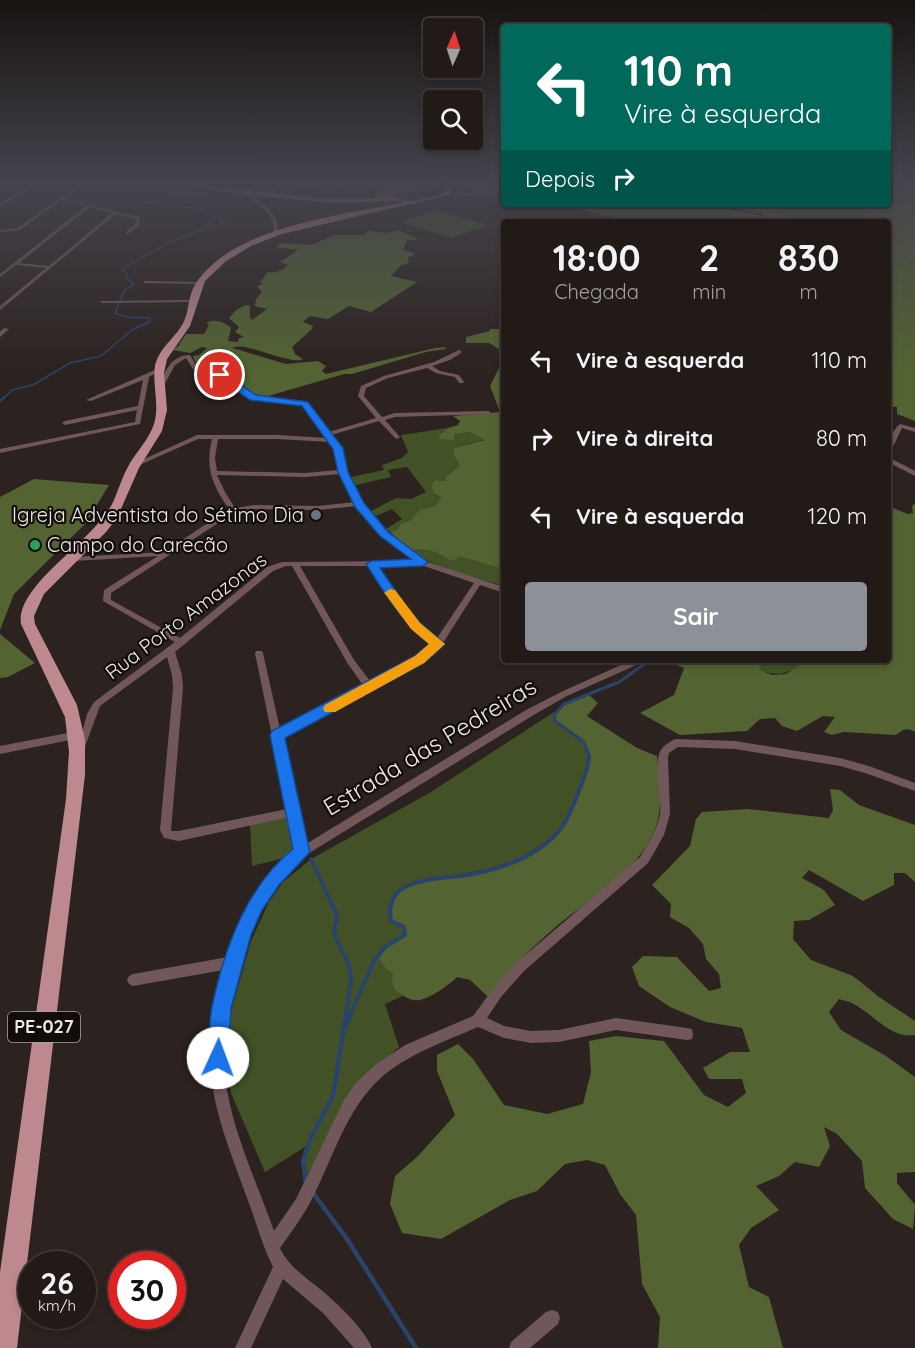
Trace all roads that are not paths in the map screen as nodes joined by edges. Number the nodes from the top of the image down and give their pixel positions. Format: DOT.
graph roads {
  1 [pos="39,245"];
  2 [pos="76,245"];
  3 [pos="254,245"];
  4 [pos="894,245"];
  5 [pos="909,259"];
  6 [pos="15,264"];
  7 [pos="50,267"];
  8 [pos="0,276"];
  9 [pos="146,282"];
  10 [pos="200,282"];
  11 [pos="192,301"];
  12 [pos="102,302"];
  13 [pos="0,309"];
  14 [pos="3,328"];
  15 [pos="0,335"];
  16 [pos="459,352"];
  17 [pos="429,366"];
  18 [pos="159,370"];
  19 [pos="146,376"];
  20 [pos="461,382"];
  21 [pos="159,390"];
  22 [pos="89,400"];
  23 [pos="139,408"];
  24 [pos="488,412"];
  25 [pos="380,419"];
  26 [pos="65,423"];
  27 [pos="915,430"];
  28 [pos="330,437"];
  29 [pos="397,437"];
  30 [pos="215,438"];
  31 [pos="891,445"];
  32 [pos="0,451"];
  33 [pos="891,461"];
  34 [pos="133,466"];
  35 [pos="343,472"];
  36 [pos="214,473"];
  37 [pos="915,474"];
  38 [pos="359,504"];
  39 [pos="233,510"];
  40 [pos="164,553"];
  41 [pos="74,558"];
  42 [pos="423,562"];
  43 [pos="372,564"];
  44 [pos="295,565"];
  45 [pos="478,582"];
  46 [pos="501,589"];
  47 [pos="181,642"];
  48 [pos="438,644"];
  49 [pos="170,651"];
  50 [pos="259,653"];
  51 [pos="633,663"];
  52 [pos="369,687"];
  53 [pos="277,735"];
  54 [pos="79,743"];
  55 [pos="0,750"];
  56 [pos="915,787"];
  57 [pos="294,812"];
  58 [pos="302,852"];
  59 [pos="234,962"];
  60 [pos="133,980"];
  61 [pos="478,1021"];
  62 [pos="687,1034"];
  63 [pos="273,1245"];
  64 [pos="281,1267"];
  65 [pos="552,1318"];
  66 [pos="3,1348"];
  67 [pos="243,1348"];
  68 [pos="364,1348"];
  69 [pos="517,1348"];
  1 -- 6 [label="street"];
  2 -- 7 [label="street"];
  3 -- 10 [label="main road, PE-027"];
  4 -- 5 [label="street"];
  6 -- 7 [label="street"];
  6 -- 8 [label="street"];
  7 -- 13 [label="street"];
  9 -- 10 [label="street"];
  10 -- 11 [label="main road, PE-027"];
  11 -- 12 [label="street"];
  11 -- 18 [label="main road, PE-027"];
  14 -- 15 [label="street"];
  16 -- 17 [label="street"];
  17 -- 20 [label="street"];
  17 -- 25 [label="street"];
  18 -- 19 [label="street"];
  18 -- 21 [label="main road, PE-027"];
  19 -- 22 [label="street"];
  19 -- 23 [label="street"];
  21 -- 28 [label="street"];
  21 -- 34 [label="main road, PE-027"];
  23 -- 26 [label="street"];
  23 -- 32 [label="street"];
  24 -- 25 [label="street"];
  25 -- 28 [label="street"];
  25 -- 29 [label="street"];
  27 -- 31 [label="street"];
  28 -- 30 [label="street"];
  28 -- 35 [label="street"];
  30 -- 34 [label="street"];
  30 -- 36 [label="street"];
  33 -- 37 [label="street"];
  34 -- 41 [label="main road, PE-027"];
  35 -- 36 [label="street"];
  35 -- 38 [label="street"];
  36 -- 39 [label="street"];
  38 -- 39 [label="street"];
  38 -- 42 [label="street"];
  39 -- 40 [label="street"];
  40 -- 41 [label="street"];
  40 -- 47 [label="street"];
  41 -- 54 [label="main road, PE-027"];
  42 -- 43 [label="street, Rua Porto Amazonas"];
  42 -- 45 [label="street"];
  43 -- 44 [label="street, Rua Porto Amazonas"];
  43 -- 48 [label="street"];
  44 -- 47 [label="street, Rua Porto Amazonas"];
  44 -- 52 [label="street"];
  45 -- 46 [label="street"];
  45 -- 48 [label="street"];
  47 -- 49 [label="street, Rua Porto Amazonas"];
  48 -- 52 [label="street"];
  49 -- 54 [label="street, Rua Porto Amazonas"];
  49 -- 57 [label="street"];
  50 -- 53 [label="street"];
  51 -- 58 [label="street, Estrada das Pedreiras"];
  52 -- 53 [label="street"];
  53 -- 57 [label="street"];
  54 -- 55 [label="street"];
  54 -- 66 [label="main road, PE-027"];
  56 -- 61 [label="street"];
  57 -- 58 [label="street"];
  58 -- 59 [label="street, Estrada das Pedreiras"];
  59 -- 60 [label="street"];
  59 -- 63 [label="street, Estrada das Pedreiras"];
  61 -- 62 [label="street"];
  61 -- 63 [label="street"];
  63 -- 64 [label="street, Estrada das Pedreiras"];
  64 -- 67 [label="street"];
  64 -- 68 [label="street, Estrada das Pedreiras"];
  65 -- 69 [label="street"];
}
